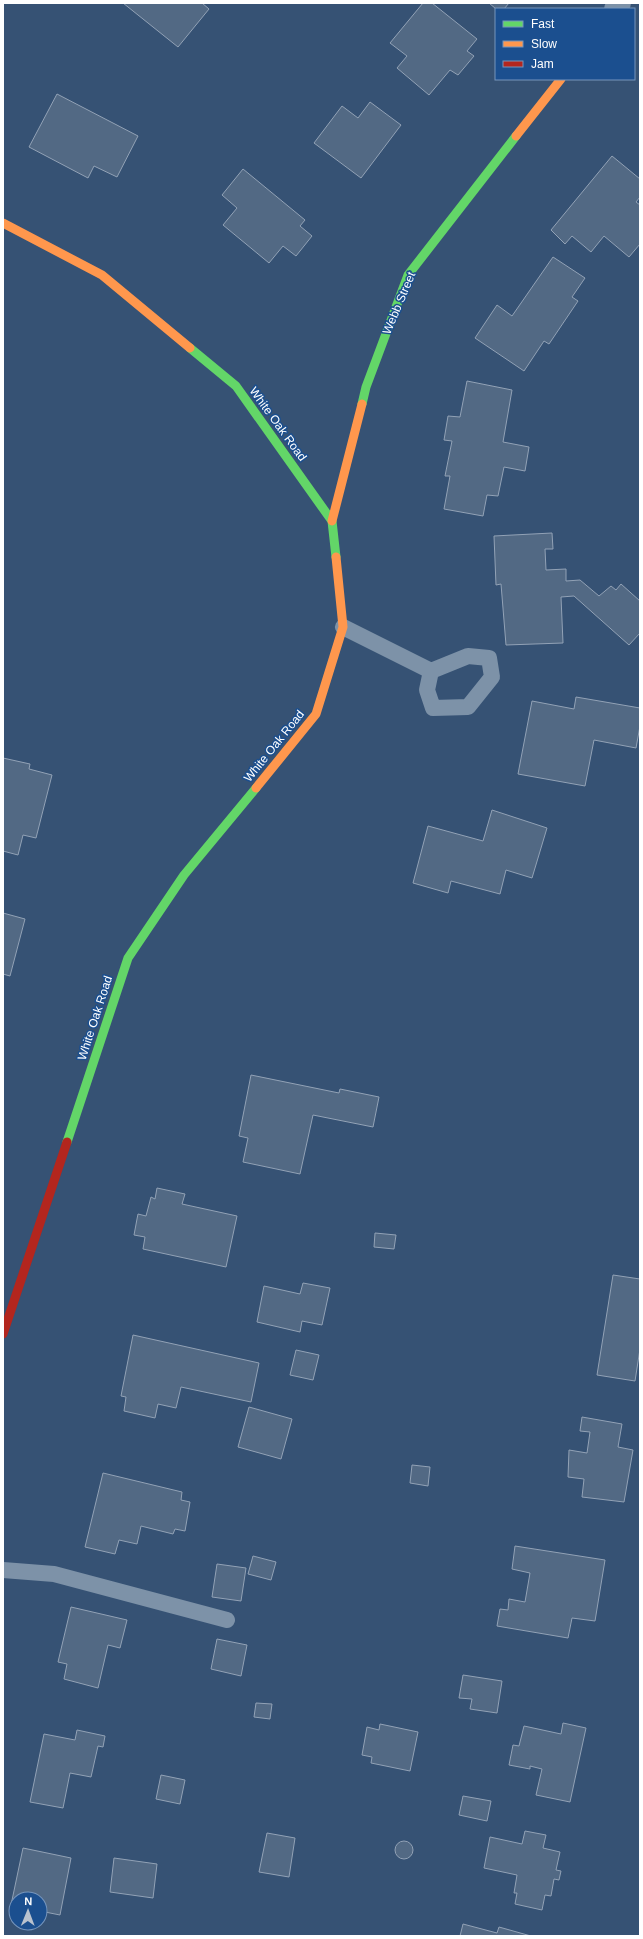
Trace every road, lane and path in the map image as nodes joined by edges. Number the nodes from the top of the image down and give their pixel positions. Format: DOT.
graph roads {
  1 [pos="559,80"];
  2 [pos="3,223"];
  3 [pos="332,521"];
  4 [pos="343,627"];
  5 [pos="431,671"];
  6 [pos="3,1334"];
  7 [pos="3,1570"];
  8 [pos="227,1620"];
  1 -- 3 [label="street, Webb Street"];
  2 -- 3 [label="street, White Oak Road"];
  3 -- 4 [label="street, White Oak Road"];
  4 -- 5 [label="lane"];
  4 -- 6 [label="street, White Oak Road"];
  7 -- 8 [label="lane"];
}
